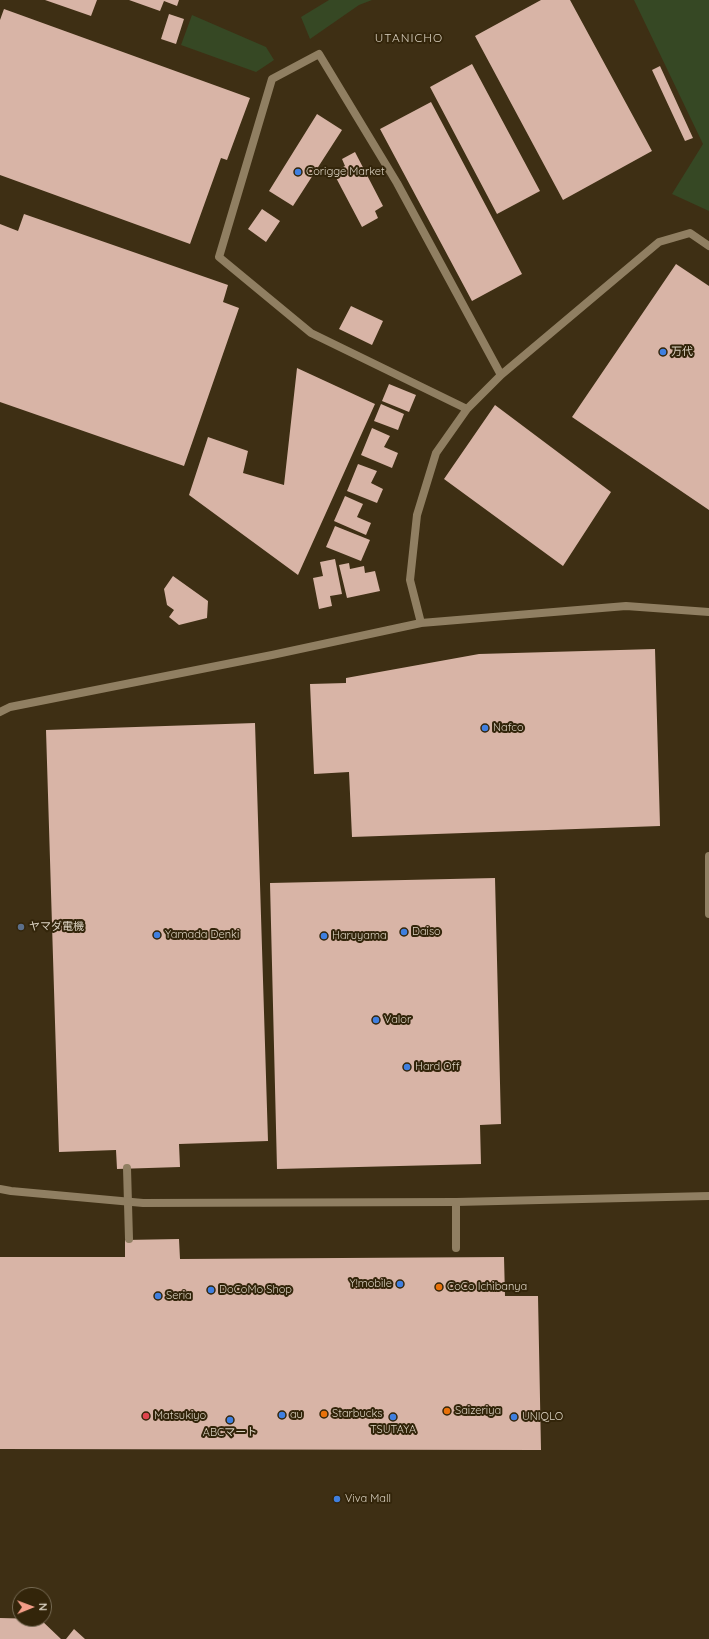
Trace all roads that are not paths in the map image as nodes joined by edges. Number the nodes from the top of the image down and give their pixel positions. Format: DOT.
graph roads {
  1 [pos="709,246"];
  2 [pos="501,375"];
  3 [pos="467,409"];
  4 [pos="709,612"];
  5 [pos="421,622"];
  6 [pos="0,712"];
  7 [pos="709,856"];
  8 [pos="709,914"];
  9 [pos="127,1168"];
  10 [pos="0,1189"];
  11 [pos="709,1196"];
  12 [pos="456,1202"];
  13 [pos="129,1240"];
  14 [pos="456,1248"];
  1 -- 2 [label="street"];
  2 -- 3 [label="street"];
  2 -- 3 [label="street"];
  3 -- 5 [label="street"];
  4 -- 5 [label="street"];
  5 -- 6 [label="street"];
  7 -- 8 [label="street"];
  9 -- 13 [label="street"];
  10 -- 12 [label="street"];
  11 -- 12 [label="street"];
  12 -- 14 [label="street"];
}
